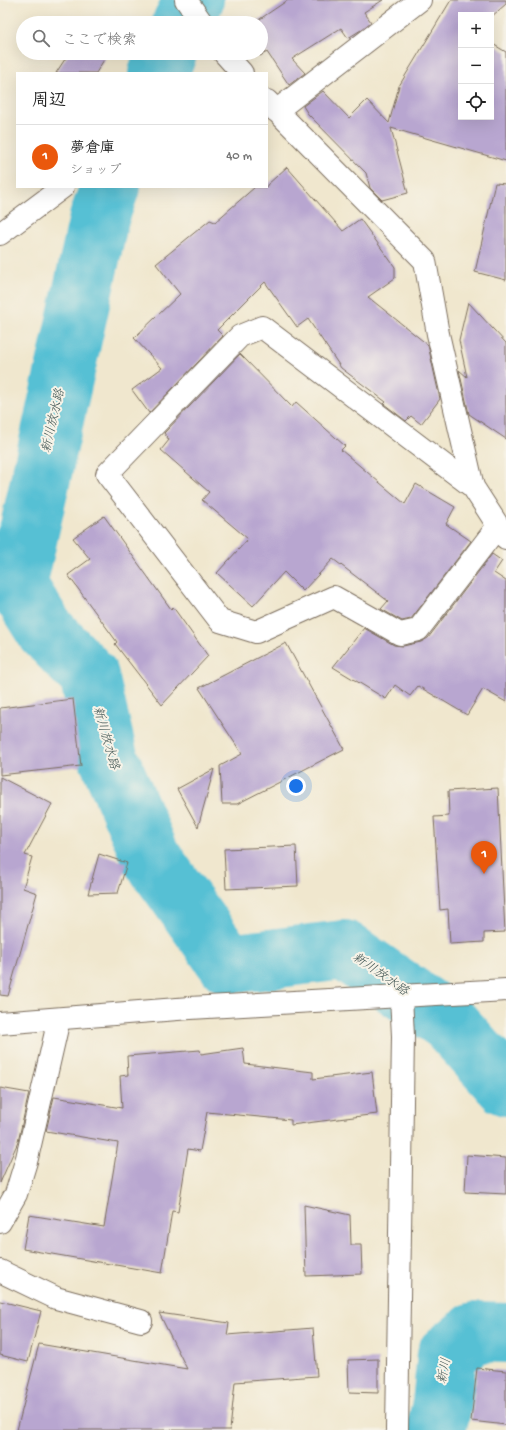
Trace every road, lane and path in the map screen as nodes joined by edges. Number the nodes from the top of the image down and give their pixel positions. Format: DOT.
graph roads {
  1 [pos="186,0"];
  2 [pos="420,0"];
  3 [pos="197,16"];
  4 [pos="230,60"];
  5 [pos="241,72"];
  6 [pos="272,106"];
  7 [pos="62,188"];
  8 [pos="0,234"];
  9 [pos="473,487"];
  10 [pos="502,532"];
  11 [pos="506,990"];
  12 [pos="400,997"];
  13 [pos="59,1019"];
  14 [pos="0,1023"];
  15 [pos="0,1222"];
  16 [pos="0,1271"];
  17 [pos="141,1321"];
  18 [pos="397,1429"];
  1 -- 3 [label="street"];
  2 -- 6 [label="street"];
  4 -- 5 [label="street"];
  6 -- 9 [label="street"];
  7 -- 8 [label="street"];
  9 -- 10 [label="street"];
  9 -- 10 [label="street"];
  11 -- 12 [label="street"];
  12 -- 13 [label="street"];
  12 -- 18 [label="street"];
  13 -- 14 [label="street"];
  13 -- 15 [label="street"];
  16 -- 17 [label="street"];
}
